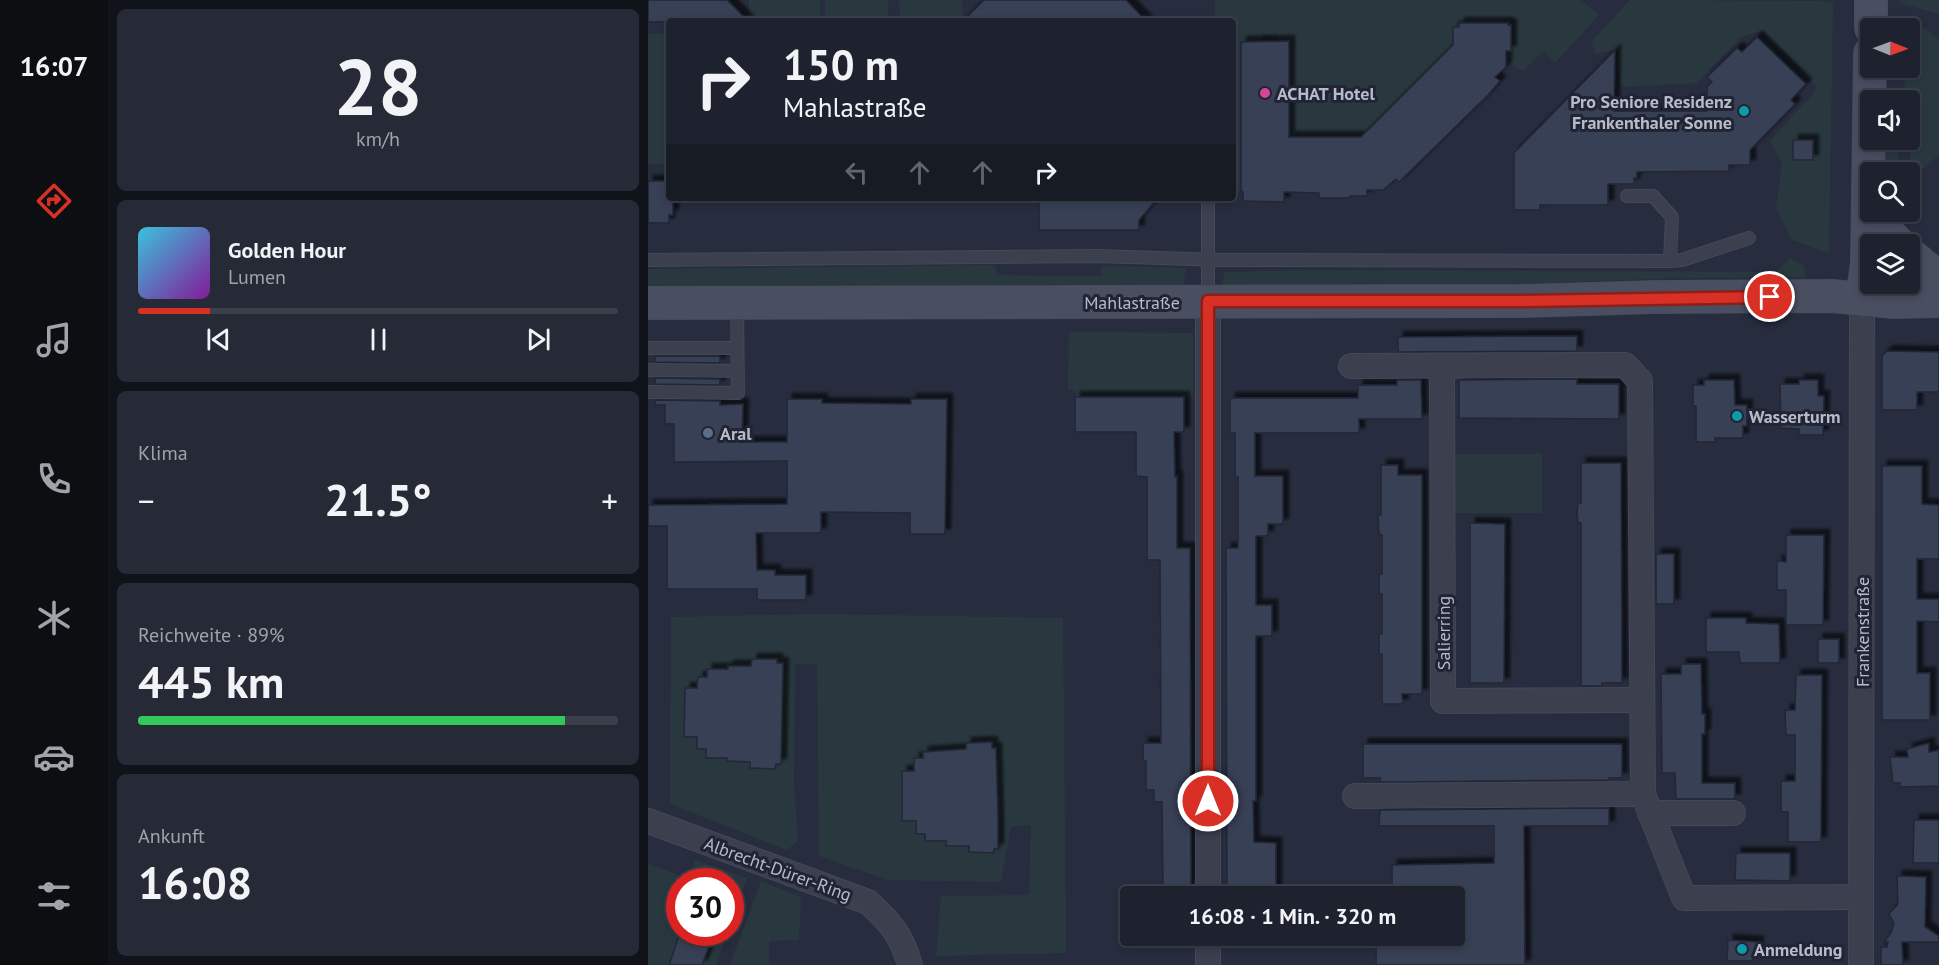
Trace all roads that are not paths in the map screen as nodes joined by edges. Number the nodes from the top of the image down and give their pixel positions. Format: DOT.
graph roads {
  1 [pos="1871,0"];
  2 [pos="1871,18"];
  3 [pos="1870,78"];
  4 [pos="1871,162"];
  5 [pos="1627,196"];
  6 [pos="1208,201"];
  7 [pos="1870,222"];
  8 [pos="1881,222"];
  9 [pos="1890,234"];
  10 [pos="1749,238"];
  11 [pos="1209,259"];
  12 [pos="648,260"];
  13 [pos="1670,261"];
  14 [pos="1920,262"];
  15 [pos="1939,278"];
  16 [pos="1862,298"];
  17 [pos="1208,301"];
  18 [pos="1939,301"];
  19 [pos="737,302"];
  20 [pos="648,303"];
  21 [pos="648,348"];
  22 [pos="737,348"];
  23 [pos="1351,366"];
  24 [pos="1442,366"];
  25 [pos="648,370"];
  26 [pos="737,371"];
  27 [pos="648,392"];
  28 [pos="1642,700"];
  29 [pos="1355,796"];
  30 [pos="1646,804"];
  31 [pos="1732,813"];
  32 [pos="648,821"];
  33 [pos="1208,886"];
  34 [pos="1861,897"];
  35 [pos="1208,946"];
  36 [pos="910,965"];
  37 [pos="1208,965"];
  38 [pos="1861,965"];
  1 -- 2 [label="street"];
  3 -- 4 [label="street"];
  5 -- 13 [label="lane"];
  6 -- 11 [label="lane"];
  7 -- 16 [label="street"];
  8 -- 9 [label="street"];
  10 -- 13 [label="lane"];
  11 -- 12 [label="lane"];
  11 -- 13 [label="lane"];
  11 -- 17 [label="lane"];
  14 -- 15 [label="street"];
  16 -- 17 [label="street, Mahlastraße"];
  16 -- 18 [label="street, Mahlastraße"];
  16 -- 34 [label="street, Frankenstraße"];
  17 -- 19 [label="street, Mahlastraße"];
  17 -- 33 [label="street"];
  19 -- 20 [label="street, Mahlastraße"];
  19 -- 22 [label="lane"];
  21 -- 22 [label="lane"];
  22 -- 26 [label="lane"];
  23 -- 24 [label="street"];
  24 -- 28 [label="street"];
  24 -- 28 [label="street, Salierring"];
  25 -- 26 [label="lane"];
  26 -- 27 [label="lane"];
  28 -- 30 [label="street"];
  29 -- 30 [label="street"];
  30 -- 31 [label="street"];
  30 -- 34 [label="street"];
  32 -- 36 [label="street, Albrecht-Dürer-Ring"];
  34 -- 38 [label="street, Frankenstraße"];
  35 -- 37 [label="street"];
}
